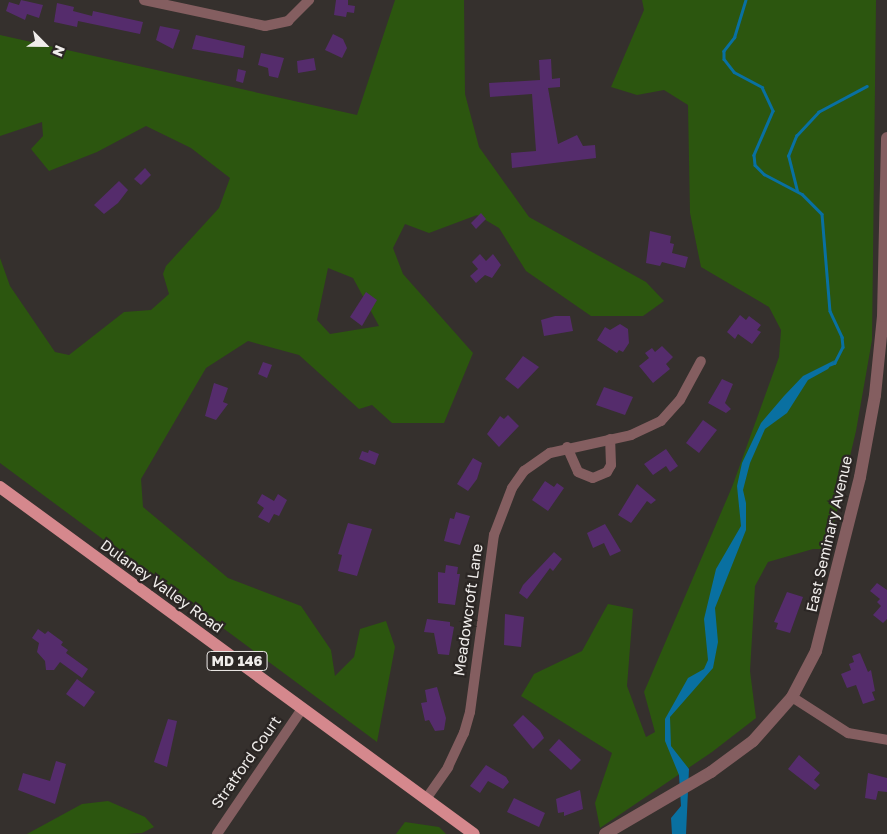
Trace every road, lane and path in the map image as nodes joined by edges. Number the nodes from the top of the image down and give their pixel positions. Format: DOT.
graph roads {
  1 [pos="144,0"];
  2 [pos="309,0"];
  3 [pos="887,138"];
  4 [pos="884,340"];
  5 [pos="700,361"];
  6 [pos="610,439"];
  7 [pos="567,447"];
  8 [pos="0,487"];
  9 [pos="792,696"];
  10 [pos="302,709"];
  11 [pos="887,740"];
  12 [pos="426,799"];
  13 [pos="217,834"];
  14 [pos="474,834"];
  15 [pos="605,834"];
  1 -- 2 [label="street"];
  3 -- 4 [label="street, East Seminary Avenue"];
  4 -- 9 [label="street, East Seminary Avenue"];
  5 -- 6 [label="street, Meadowcroft Lane"];
  6 -- 7 [label="street, Meadowcroft Lane"];
  6 -- 7 [label="street"];
  7 -- 12 [label="street, Meadowcroft Lane"];
  8 -- 10 [label="main road, Dulaney Valley Road / MD 146"];
  9 -- 11 [label="street"];
  9 -- 15 [label="street, East Seminary Avenue"];
  10 -- 12 [label="main road, Dulaney Valley Road / MD 146"];
  10 -- 13 [label="street, Stratford Court"];
  12 -- 14 [label="main road, Dulaney Valley Road / MD 146"];
}
